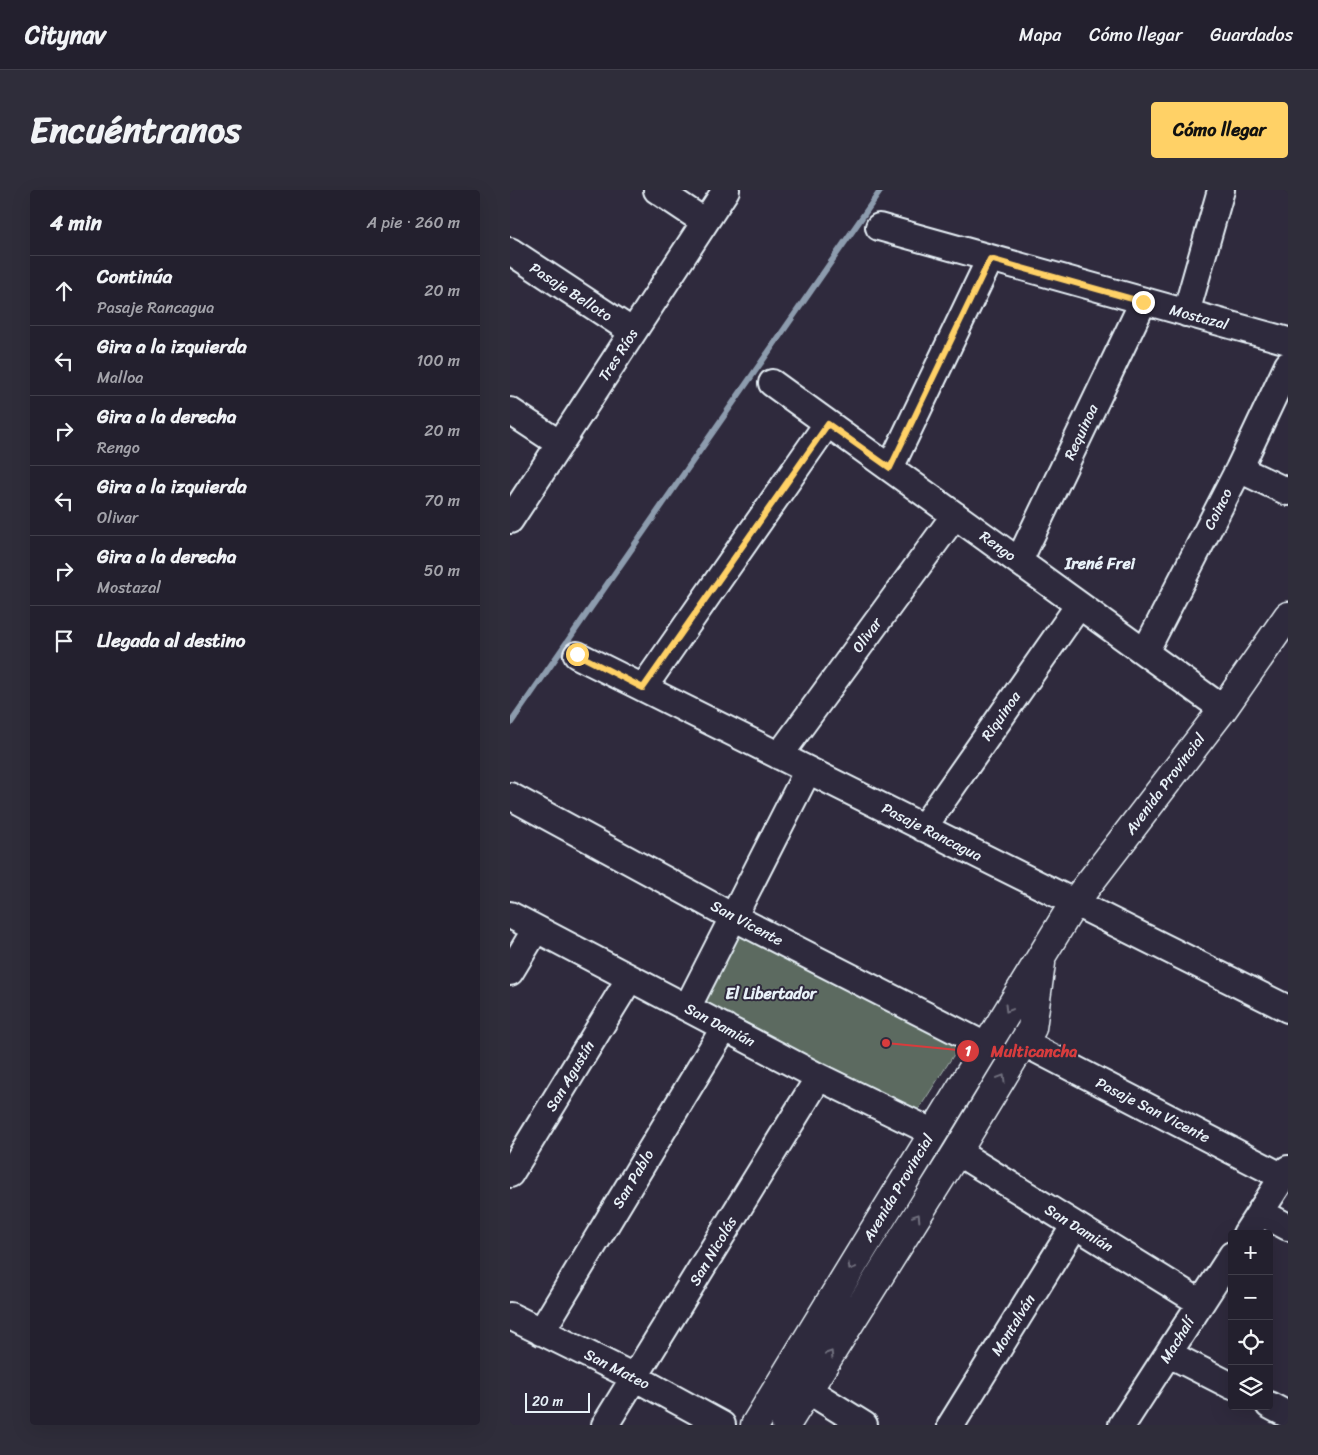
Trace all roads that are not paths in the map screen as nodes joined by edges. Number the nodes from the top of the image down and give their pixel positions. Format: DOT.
graph roads {
  1 [pos="657,190"];
  2 [pos="726,190"];
  3 [pos="1221,190"];
  4 [pos="705,222"];
  5 [pos="879,227"];
  6 [pos="510,251"];
  7 [pos="990,259"];
  8 [pos="1143,302"];
  9 [pos="1186,313"];
  10 [pos="633,332"];
  11 [pos="1288,342"];
  12 [pos="1288,365"];
  13 [pos="772,383"];
  14 [pos="510,411"];
  15 [pos="828,424"];
  16 [pos="560,444"];
  17 [pos="890,468"];
  18 [pos="1239,469"];
  19 [pos="1288,492"];
  20 [pos="955,515"];
  21 [pos="510,520"];
  22 [pos="1019,561"];
  23 [pos="1079,605"];
  24 [pos="1285,625"];
  25 [pos="1145,652"];
  26 [pos="577,654"];
  27 [pos="643,688"];
  28 [pos="1223,709"];
  29 [pos="779,756"];
  30 [pos="808,770"];
  31 [pos="510,796"];
  32 [pos="923,828"];
  33 [pos="1074,903"];
  34 [pos="510,915"];
  35 [pos="733,917"];
  36 [pos="536,929"];
  37 [pos="1043,952"];
  38 [pos="510,972"];
  39 [pos="630,978"];
  40 [pos="687,1008"];
  41 [pos="1288,1009"];
  42 [pos="725,1027"];
  43 [pos="1024,1043"];
  44 [pos="986,1046"];
  45 [pos="819,1077"];
  46 [pos="932,1132"];
  47 [pos="957,1152"];
  48 [pos="1285,1173"];
  49 [pos="510,1174"];
  50 [pos="1260,1212"];
  51 [pos="1075,1225"];
  52 [pos="1288,1227"];
  53 [pos="1249,1230"];
  54 [pos="1228,1261"];
  55 [pos="1201,1303"];
  56 [pos="510,1316"];
  57 [pos="541,1332"];
  58 [pos="1169,1354"];
  59 [pos="636,1378"];
  60 [pos="796,1383"];
  61 [pos="1228,1384"];
  62 [pos="1273,1407"];
  63 [pos="1288,1415"];
  64 [pos="605,1425"];
  65 [pos="722,1425"];
  66 [pos="755,1425"];
  67 [pos="786,1425"];
  68 [pos="864,1425"];
  69 [pos="951,1425"];
  70 [pos="1122,1425"];
  1 -- 4 [label="street"];
  2 -- 4 [label="street, Tres Ríos"];
  3 -- 9 [label="street"];
  4 -- 10 [label="street, Tres Ríos"];
  5 -- 7 [label="street, Mostazal"];
  6 -- 10 [label="street, Pasaje Belloto"];
  7 -- 8 [label="street, Mostazal"];
  7 -- 17 [label="street"];
  8 -- 9 [label="street, Mostazal"];
  8 -- 22 [label="street, Requinoa"];
  9 -- 11 [label="street, Mostazal"];
  10 -- 16 [label="street, Tres Ríos"];
  12 -- 18 [label="street, Coinco"];
  13 -- 15 [label="street, Rengo"];
  14 -- 16 [label="street"];
  15 -- 17 [label="street, Rengo"];
  15 -- 27 [label="street"];
  16 -- 21 [label="street, Tres Ríos"];
  17 -- 20 [label="street, Rengo"];
  18 -- 19 [label="street"];
  18 -- 25 [label="street, Coinco"];
  20 -- 22 [label="street, Rengo"];
  20 -- 29 [label="street, Olivar"];
  22 -- 23 [label="street, Rengo"];
  23 -- 25 [label="street, Rengo"];
  23 -- 32 [label="street, Riquinoa"];
  24 -- 28 [label="street, Avenida Provincial"];
  25 -- 28 [label="street, Rengo"];
  26 -- 27 [label="street, Pasaje Rancagua"];
  27 -- 29 [label="street, Pasaje Rancagua"];
  28 -- 33 [label="street, Avenida Provincial"];
  29 -- 30 [label="street, Pasaje Rancagua"];
  30 -- 32 [label="street, Pasaje Rancagua"];
  30 -- 35 [label="street"];
  31 -- 35 [label="street, San Vicente"];
  32 -- 33 [label="street, Pasaje Rancagua"];
  33 -- 37 [label="street, Avenida Provincial"];
  33 -- 41 [label="street, Pasaje Rancagua"];
  34 -- 36 [label="street, San Damián"];
  35 -- 40 [label="street"];
  35 -- 44 [label="street, San Vicente"];
  36 -- 38 [label="street"];
  36 -- 39 [label="street, San Damián"];
  37 -- 43 [label="street, Avenida Provincial"];
  37 -- 44 [label="street, Avenida Provincial, one-way"];
  39 -- 40 [label="street, San Damián"];
  39 -- 49 [label="street, San Agustín"];
  40 -- 42 [label="street, San Damián"];
  42 -- 45 [label="street, San Damián"];
  42 -- 57 [label="street, San Pablo"];
  47 -- 43 [label="street, Avenida Provincial, one-way"];
  43 -- 48 [label="street, Pasaje San Vicente"];
  44 -- 46 [label="street, Avenida Provincial"];
  45 -- 46 [label="street, San Damián"];
  45 -- 59 [label="street, San Nicolás"];
  46 -- 60 [label="street, Avenida Provincial, one-way"];
  47 -- 51 [label="street, San Damián"];
  60 -- 47 [label="street, Avenida Provincial, one-way"];
  48 -- 50 [label="street"];
  50 -- 52 [label="street"];
  50 -- 53 [label="street"];
  51 -- 55 [label="street, San Damián"];
  51 -- 69 [label="street, Montalván"];
  54 -- 55 [label="street, Machalí"];
  55 -- 58 [label="street, Machalí"];
  56 -- 57 [label="street, San Mateo"];
  57 -- 59 [label="street, San Mateo"];
  58 -- 61 [label="street"];
  58 -- 70 [label="street, Machalí"];
  59 -- 64 [label="street, San Nicolás"];
  59 -- 65 [label="street, San Mateo"];
  60 -- 66 [label="street, Avenida Provincial"];
  60 -- 67 [label="street, Avenida Provincial"];
  60 -- 68 [label="street"];
  62 -- 63 [label="street"];
}
